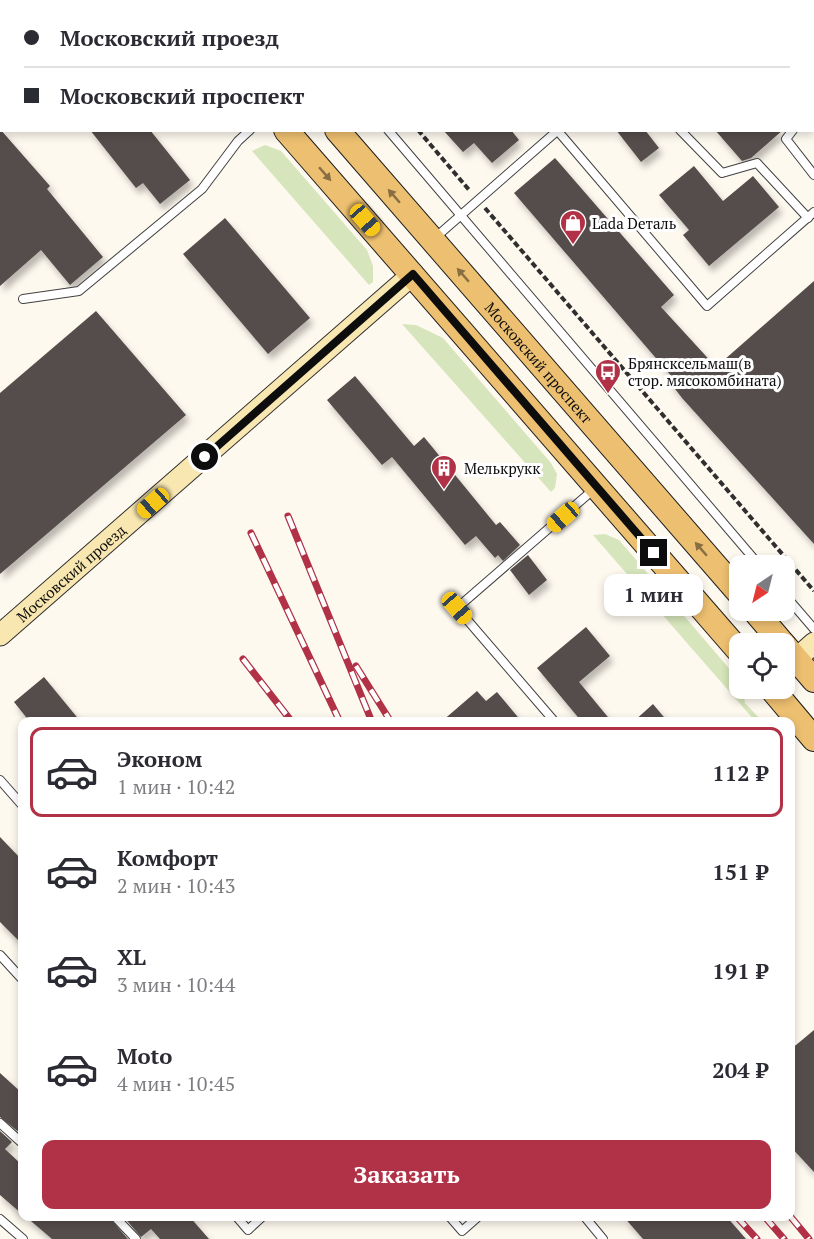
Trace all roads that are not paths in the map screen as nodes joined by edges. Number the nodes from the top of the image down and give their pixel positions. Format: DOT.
graph roads {
  1 [pos="248,132"];
  2 [pos="288,132"];
  3 [pos="339,132"];
  4 [pos="390,132"];
  5 [pos="556,132"];
  6 [pos="558,132"];
  7 [pos="682,132"];
  8 [pos="791,132"];
  9 [pos="814,175"];
  10 [pos="462,215"];
  11 [pos="811,215"];
  12 [pos="433,240"];
  13 [pos="413,274"];
  14 [pos="23,299"];
  15 [pos="596,487"];
  16 [pos="751,555"];
  17 [pos="729,581"];
  18 [pos="795,607"];
  19 [pos="764,621"];
  20 [pos="814,629"];
  21 [pos="775,633"];
  22 [pos="0,635"];
  23 [pos="729,639"];
  24 [pos="795,656"];
  25 [pos="814,680"];
  26 [pos="780,699"];
  27 [pos="551,717"];
  28 [pos="814,739"];
  29 [pos="0,780"];
  30 [pos="18,800"];
  31 [pos="0,955"];
  32 [pos="18,975"];
  33 [pos="0,1123"];
  34 [pos="18,1139"];
  35 [pos="0,1219"];
  36 [pos="119,1221"];
  37 [pos="240,1221"];
  38 [pos="258,1221"];
  39 [pos="453,1221"];
  40 [pos="473,1221"];
  41 [pos="588,1221"];
  42 [pos="23,1239"];
  43 [pos="136,1239"];
  44 [pos="603,1239"];
  1 -- 14 [label="lane"];
  2 -- 13 [label="main road, one-way"];
  12 -- 3 [label="main road, Московский проспект, one-way"];
  4 -- 10 [label="lane"];
  5 -- 10 [label="lane"];
  6 -- 11 [label="lane"];
  7 -- 11 [label="lane"];
  8 -- 9 [label="lane"];
  10 -- 12 [label="lane"];
  10 -- 16 [label="lane"];
  17 -- 12 [label="main road, Московский проспект, one-way"];
  13 -- 15 [label="main road"];
  13 -- 22 [label="street, Московский проезд"];
  15 -- 23 [label="main road"];
  15 -- 27 [label="lane"];
  18 -- 20 [label="lane"];
  19 -- 21 [label="main road"];
  24 -- 25 [label="main road"];
  26 -- 28 [label="main road"];
  29 -- 30 [label="lane"];
  31 -- 32 [label="lane"];
  33 -- 34 [label="lane"];
  35 -- 42 [label="lane"];
  36 -- 43 [label="lane"];
  37 -- 38 [label="lane"];
  39 -- 40 [label="lane"];
  41 -- 44 [label="lane"];
}
